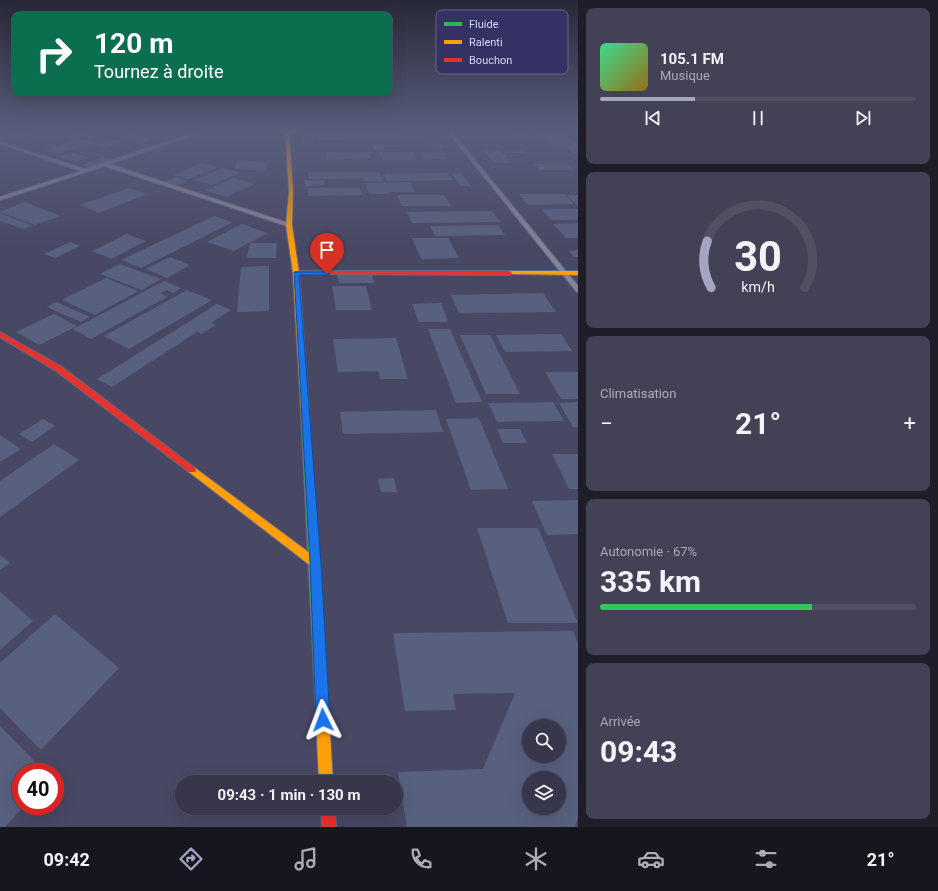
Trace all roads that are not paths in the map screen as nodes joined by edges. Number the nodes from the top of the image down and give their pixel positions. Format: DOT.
graph roads {
  1 [pos="84,171"];
  2 [pos="124,171"];
  3 [pos="289,171"];
  4 [pos="481,171"];
  5 [pos="0,199"];
  6 [pos="289,225"];
  7 [pos="296,273"];
  8 [pos="564,273"];
  9 [pos="578,273"];
  10 [pos="578,290"];
  11 [pos="0,334"];
  12 [pos="315,563"];
  13 [pos="326,775"];
  14 [pos="328,815"];
  15 [pos="329,827"];
  1 -- 5 [label="street"];
  2 -- 6 [label="street"];
  3 -- 6 [label="street"];
  4 -- 8 [label="street"];
  6 -- 7 [label="street"];
  7 -- 8 [label="street"];
  7 -- 12 [label="street"];
  8 -- 9 [label="street"];
  8 -- 10 [label="street"];
  11 -- 12 [label="street"];
  12 -- 13 [label="street"];
  14 -- 15 [label="street"];
}
